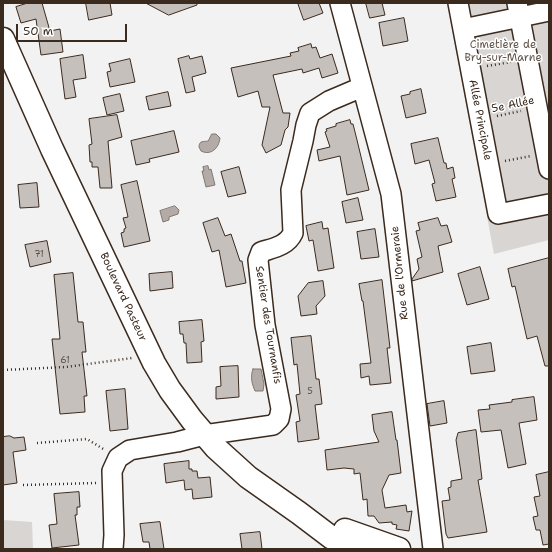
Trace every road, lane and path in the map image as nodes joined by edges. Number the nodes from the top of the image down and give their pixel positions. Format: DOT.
graph roads {
  1 [pos="340,3"];
  2 [pos="458,3"];
  3 [pos="518,10"];
  4 [pos="549,11"];
  5 [pos="463,29"];
  6 [pos="3,39"];
  7 [pos="362,87"];
  8 [pos="537,108"];
  9 [pos="480,120"];
  10 [pos="548,161"];
  11 [pos="488,165"];
  12 [pos="549,204"];
  13 [pos="150,355"];
  14 [pos="3,370"];
  15 [pos="204,434"];
  16 [pos="37,443"];
  17 [pos="118,458"];
  18 [pos="112,482"];
  19 [pos="23,485"];
  20 [pos="299,513"];
  21 [pos="113,549"];
  22 [pos="360,549"];
  23 [pos="399,549"];
  24 [pos="433,549"];
  1 -- 7 [label="street, Rue de l'Ormeraie"];
  2 -- 5 [label="street, Allée Principale"];
  3 -- 4 [label="street"];
  3 -- 5 [label="street"];
  3 -- 8 [label="street"];
  5 -- 9 [label="street, Allée Principale"];
  6 -- 13 [label="main road, Boulevard Pasteur"];
  7 -- 15 [label="street, Sentier des Tournanfis"];
  7 -- 24 [label="street, Rue de l'Ormeraie"];
  8 -- 9 [label="path, 5e Allée"];
  8 -- 10 [label="street"];
  9 -- 11 [label="street, Allée Principale"];
  10 -- 11 [label="path"];
  11 -- 12 [label="street, Allée Principale"];
  13 -- 14 [label="path"];
  13 -- 15 [label="main road, Boulevard Pasteur"];
  15 -- 17 [label="street"];
  15 -- 20 [label="main road, Boulevard Pasteur"];
  16 -- 17 [label="path"];
  17 -- 18 [label="street"];
  18 -- 19 [label="path"];
  18 -- 21 [label="street"];
  20 -- 22 [label="main road, Boulevard Pasteur"];
  20 -- 23 [label="main road, Boulevard Pasteur"];
}
